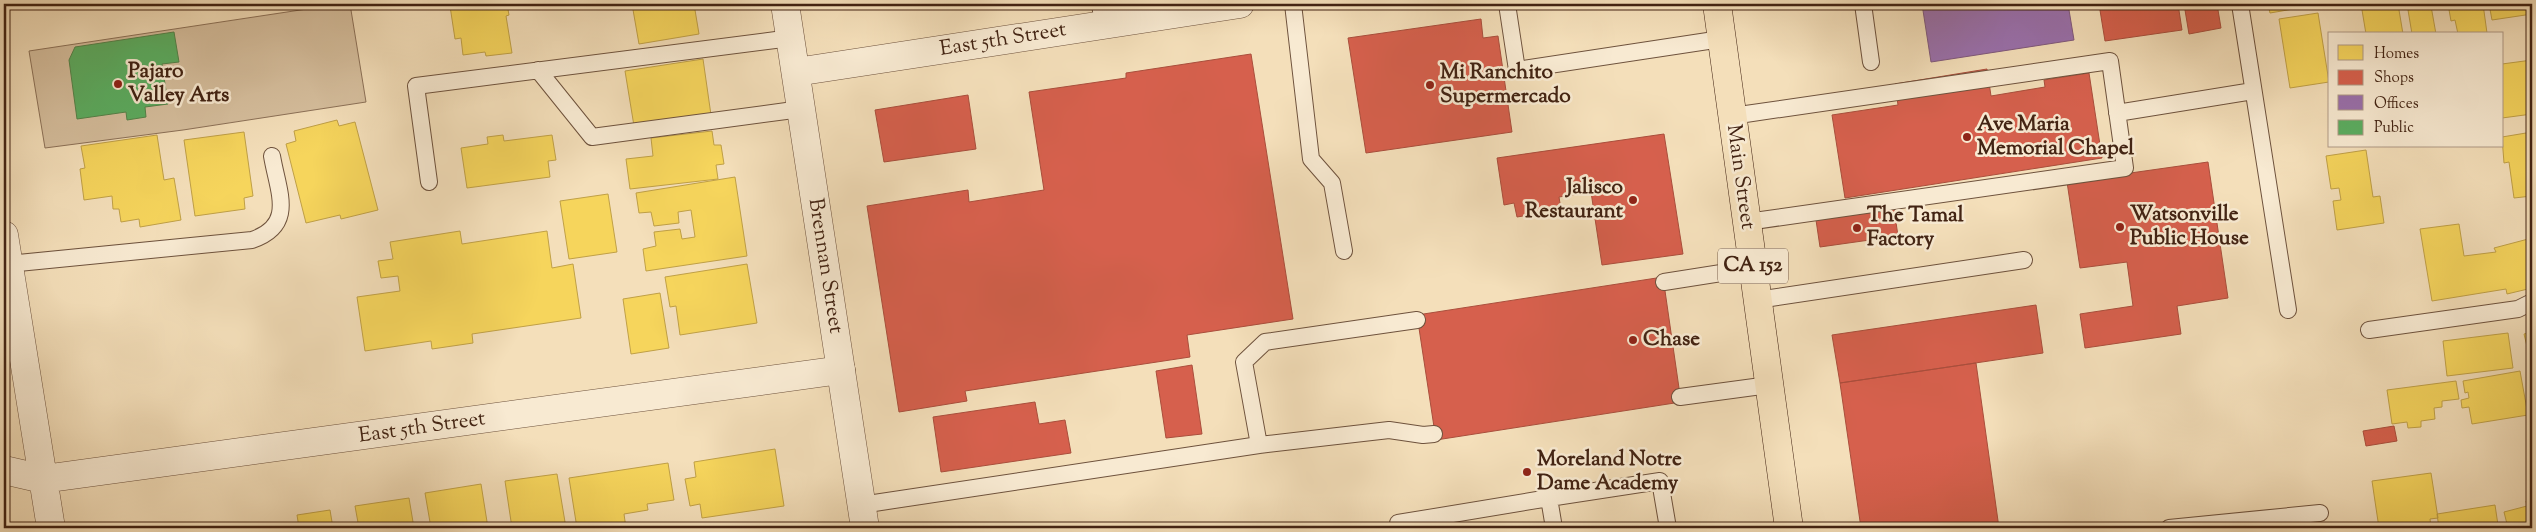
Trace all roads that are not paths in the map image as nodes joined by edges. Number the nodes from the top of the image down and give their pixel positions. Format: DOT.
graph roads {
  1 [pos="785,4"];
  2 [pos="1240,4"];
  3 [pos="1293,4"];
  4 [pos="1508,4"];
  5 [pos="1716,4"];
  6 [pos="1863,4"];
  7 [pos="2240,4"];
  8 [pos="1102,14"];
  9 [pos="791,38"];
  10 [pos="1722,39"];
  11 [pos="1871,62"];
  12 [pos="538,70"];
  13 [pos="796,72"];
  14 [pos="2253,91"];
  15 [pos="801,108"];
  16 [pos="2117,113"];
  17 [pos="1732,116"];
  18 [pos="272,156"];
  19 [pos="429,182"];
  20 [pos="1747,222"];
  21 [pos="4,234"];
  22 [pos="1344,251"];
  23 [pos="2024,260"];
  24 [pos="8,264"];
  25 [pos="1753,268"];
  26 [pos="1664,282"];
  27 [pos="1757,300"];
  28 [pos="2532,302"];
  29 [pos="2288,310"];
  30 [pos="1417,320"];
  31 [pos="2369,330"];
  32 [pos="841,370"];
  33 [pos="1769,385"];
  34 [pos="1680,397"];
  35 [pos="1434,434"];
  36 [pos="1259,445"];
  37 [pos="4,470"];
  38 [pos="43,479"];
  39 [pos="1549,498"];
  40 [pos="2320,513"];
  41 [pos="863,517"];
  42 [pos="1398,522"];
  43 [pos="51,528"];
  44 [pos="1554,528"];
  45 [pos="1668,528"];
  46 [pos="1789,528"];
  47 [pos="2169,528"];
  1 -- 9 [label="street, Brennan Street"];
  2 -- 8 [label="street, East 5th Street"];
  3 -- 22 [label="lane"];
  4 -- 10 [label="lane"];
  5 -- 10 [label="main road, Main Street / CA 152"];
  6 -- 11 [label="lane"];
  7 -- 14 [label="lane"];
  8 -- 13 [label="street, East 5th Street"];
  9 -- 12 [label="lane"];
  9 -- 13 [label="street, Brennan Street"];
  10 -- 17 [label="main road, Main Street / CA 152"];
  12 -- 15 [label="lane"];
  12 -- 19 [label="lane"];
  13 -- 15 [label="street, Brennan Street"];
  14 -- 16 [label="lane"];
  14 -- 29 [label="lane"];
  15 -- 32 [label="street, Brennan Street"];
  16 -- 17 [label="lane"];
  16 -- 20 [label="lane"];
  17 -- 20 [label="main road, Main Street / CA 152"];
  18 -- 24 [label="lane"];
  20 -- 25 [label="main road, Main Street / CA 152"];
  21 -- 24 [label="street"];
  23 -- 27 [label="lane"];
  24 -- 38 [label="street"];
  25 -- 26 [label="lane"];
  25 -- 27 [label="main road, Main Street / CA 152"];
  27 -- 33 [label="main road, Main Street / CA 152"];
  28 -- 31 [label="lane"];
  30 -- 36 [label="lane"];
  32 -- 38 [label="street, East 5th Street"];
  32 -- 41 [label="street, Brennan Street"];
  33 -- 34 [label="lane"];
  33 -- 46 [label="main road, Main Street / CA 152"];
  35 -- 36 [label="lane"];
  36 -- 41 [label="lane"];
  37 -- 38 [label="street, East 5th Street"];
  38 -- 43 [label="street"];
  39 -- 42 [label="lane"];
  39 -- 44 [label="lane"];
  39 -- 45 [label="lane"];
  40 -- 47 [label="lane"];
}
